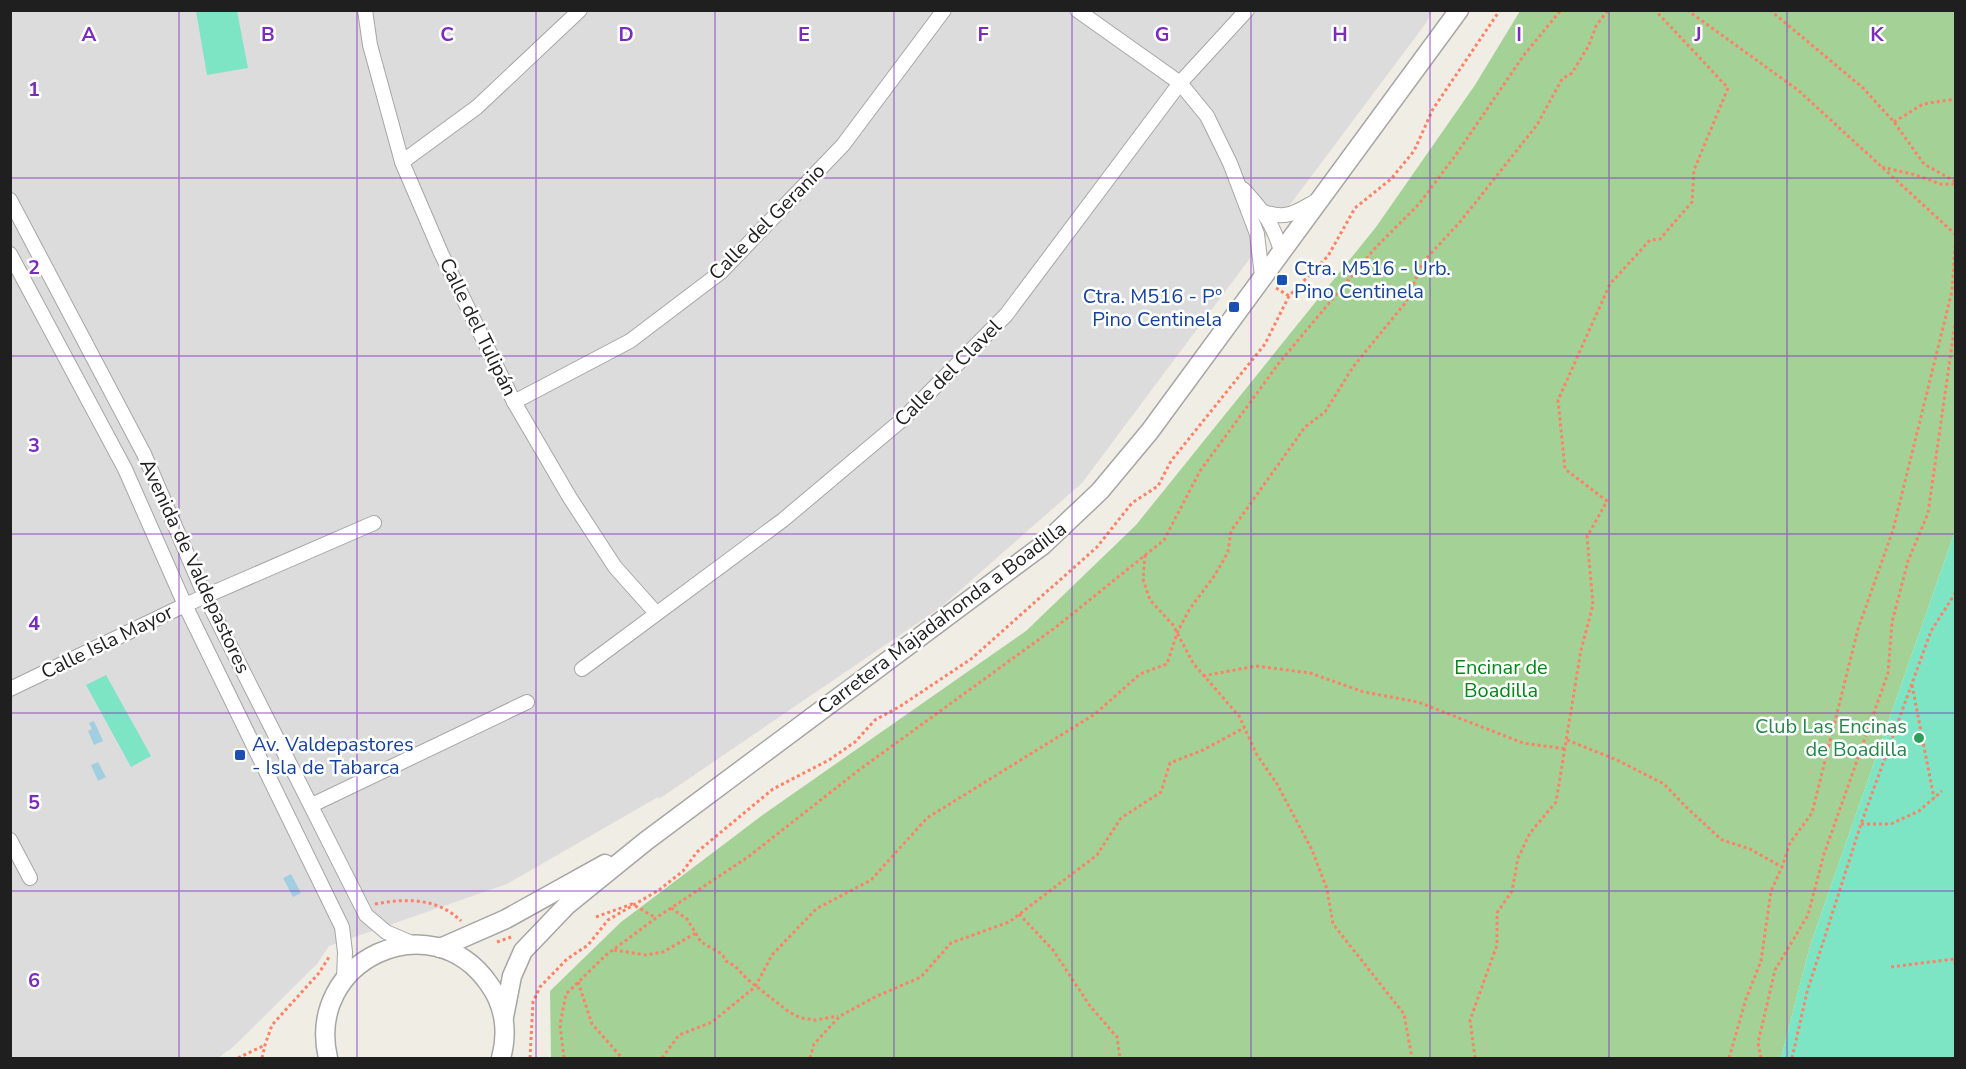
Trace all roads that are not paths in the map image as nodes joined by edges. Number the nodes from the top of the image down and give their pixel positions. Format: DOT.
graph roads {
  1 [pos="365,10"];
  2 [pos="580,10"];
  3 [pos="1077,10"];
  4 [pos="1247,10"];
  5 [pos="1459,10"];
  6 [pos="940,12"];
  7 [pos="1179,83"];
  8 [pos="402,162"];
  9 [pos="1238,183"];
  10 [pos="1324,197"];
  11 [pos="10,200"];
  12 [pos="1264,212"];
  13 [pos="1282,254"];
  14 [pos="10,255"];
  15 [pos="1269,282"];
  16 [pos="514,402"];
  17 [pos="374,523"];
  18 [pos="205,596"];
  19 [pos="185,605"];
  20 [pos="656,613"];
  21 [pos="582,669"];
  22 [pos="10,689"];
  23 [pos="527,702"];
  24 [pos="312,805"];
  25 [pos="10,840"];
  26 [pos="646,841"];
  27 [pos="30,878"];
  28 [pos="414,944"];
  29 [pos="440,948"];
  30 [pos="344,978"];
  31 [pos="504,1017"];
  32 [pos="328,1059"];
  33 [pos="501,1059"];
  1 -- 8 [label="street, Calle del Tulipán"];
  2 -- 8 [label="street"];
  3 -- 7 [label="street"];
  4 -- 7 [label="street, Calle del Clavel"];
  5 -- 10 [label="street, Carretera Majadahonda a Boadilla"];
  6 -- 16 [label="street, Calle del Geranio"];
  7 -- 9 [label="street"];
  7 -- 20 [label="street, Calle del Clavel"];
  8 -- 16 [label="street, Calle del Tulipán"];
  9 -- 12 [label="street"];
  9 -- 15 [label="street"];
  10 -- 12 [label="street"];
  10 -- 13 [label="street, Carretera Majadahonda a Boadilla"];
  11 -- 18 [label="street, Avenida de Valdepastores"];
  12 -- 13 [label="street"];
  13 -- 15 [label="street, Carretera Majadahonda a Boadilla"];
  14 -- 19 [label="street, Avenida de Valdepastores"];
  15 -- 26 [label="street, Carretera Majadahonda a Boadilla"];
  16 -- 20 [label="street, Calle del Tulipán"];
  17 -- 18 [label="street, Calle Isla Mayor"];
  18 -- 19 [label="street, Calle Isla Mayor"];
  18 -- 24 [label="street, Avenida de Valdepastores"];
  19 -- 22 [label="street, Calle Isla Mayor"];
  19 -- 30 [label="street, Avenida de Valdepastores"];
  20 -- 21 [label="street, Calle del Clavel"];
  23 -- 24 [label="street"];
  24 -- 28 [label="street, Avenida de Valdepastores"];
  25 -- 27 [label="street"];
  26 -- 29 [label="street, Carretera Majadahonda a Boadilla"];
  26 -- 31 [label="street, Carretera Majadahonda a Boadilla"];
  28 -- 29 [label="street"];
  28 -- 30 [label="street"];
  29 -- 31 [label="street"];
  30 -- 32 [label="street"];
  31 -- 33 [label="street"];
}
